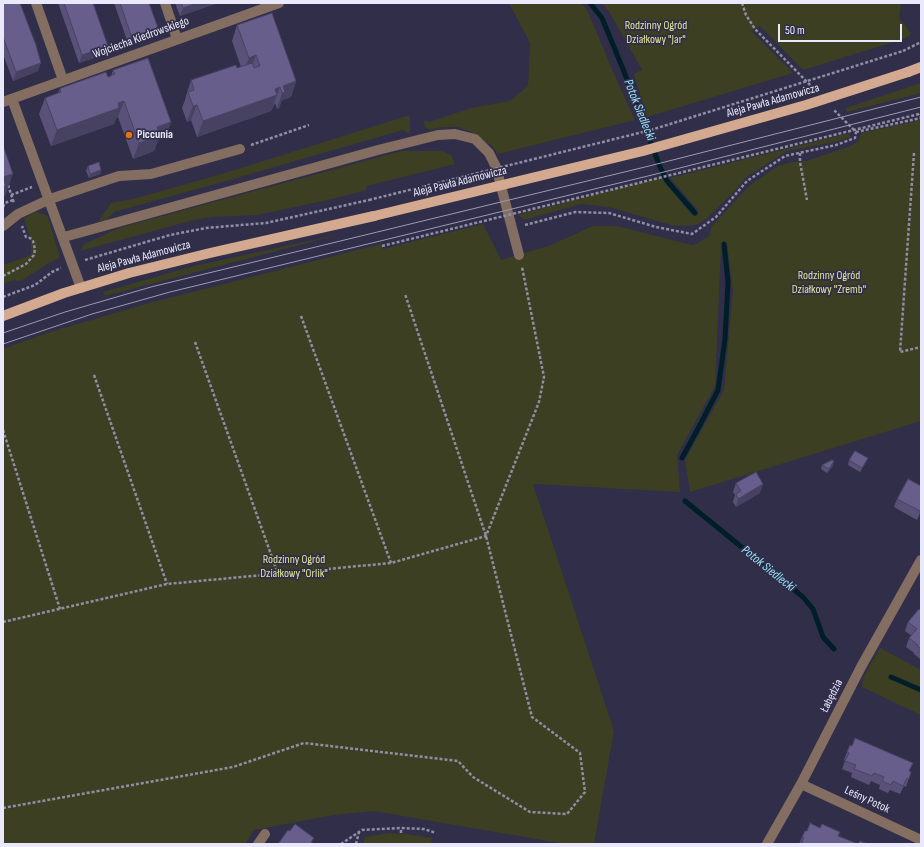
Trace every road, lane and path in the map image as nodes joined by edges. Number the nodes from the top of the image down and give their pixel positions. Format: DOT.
graph roads {
  1 [pos="36,3"];
  2 [pos="165,3"];
  3 [pos="279,3"];
  4 [pos="742,3"];
  5 [pos="177,39"];
  6 [pos="921,42"];
  7 [pos="921,68"];
  8 [pos="63,80"];
  9 [pos="819,94"];
  10 [pos="8,100"];
  11 [pos="829,105"];
  12 [pos="920,114"];
  13 [pos="309,124"];
  14 [pos="856,132"];
  15 [pos="240,149"];
  16 [pos="800,153"];
  17 [pos="914,153"];
  18 [pos="7,183"];
  19 [pos="28,189"];
  20 [pos="12,195"];
  21 [pos="50,199"];
  22 [pos="807,200"];
  23 [pos="3,207"];
  24 [pos="3,226"];
  25 [pos="513,228"];
  26 [pos="26,237"];
  27 [pos="64,237"];
  28 [pos="382,246"];
  29 [pos="519,255"];
  30 [pos="72,263"];
  31 [pos="3,276"];
  32 [pos="81,288"];
  33 [pos="405,294"];
  34 [pos="3,297"];
  35 [pos="3,316"];
  36 [pos="301,316"];
  37 [pos="195,342"];
  38 [pos="921,347"];
  39 [pos="94,375"];
  40 [pos="3,430"];
  41 [pos="486,536"];
  42 [pos="921,560"];
  43 [pos="391,563"];
  44 [pos="278,574"];
  45 [pos="167,584"];
  46 [pos="60,609"];
  47 [pos="3,622"];
  48 [pos="801,784"];
  49 [pos="3,808"];
  50 [pos="401,828"];
  51 [pos="359,832"];
  52 [pos="401,833"];
  53 [pos="436,833"];
  54 [pos="265,834"];
  55 [pos="921,840"];
  56 [pos="258,844"];
  57 [pos="341,844"];
  58 [pos="356,844"];
  59 [pos="767,844"];
  1 -- 8 [label="street"];
  2 -- 5 [label="street"];
  3 -- 5 [label="street, Wojciecha Kiedrowskiego"];
  4 -- 9 [label="path"];
  5 -- 8 [label="street, Wojciecha Kiedrowskiego"];
  6 -- 30 [label="path, bridge"];
  7 -- 32 [label="main road, Aleja Pawła Adamowicza, bridge"];
  8 -- 10 [label="street, Wojciecha Kiedrowskiego"];
  10 -- 21 [label="street, Wojciecha Kiedrowskiego"];
  11 -- 14 [label="path"];
  12 -- 14 [label="path"];
  12 -- 28 [label="path, bridge"];
  13 -- 15 [label="path"];
  14 -- 16 [label="path"];
  15 -- 21 [label="street"];
  16 -- 22 [label="path"];
  16 -- 25 [label="path"];
  17 -- 38 [label="path"];
  18 -- 20 [label="path"];
  19 -- 20 [label="path"];
  20 -- 23 [label="path"];
  21 -- 24 [label="street"];
  21 -- 27 [label="street, Wojciecha Kiedrowskiego"];
  25 -- 27 [label="street"];
  25 -- 29 [label="street"];
  26 -- 31 [label="path"];
  27 -- 30 [label="street, Wojciecha Kiedrowskiego"];
  29 -- 41 [label="path"];
  30 -- 32 [label="street, Wojciecha Kiedrowskiego"];
  30 -- 34 [label="path"];
  32 -- 35 [label="main road, Aleja Pawła Adamowicza"];
  33 -- 41 [label="path"];
  36 -- 43 [label="path"];
  37 -- 44 [label="path"];
  39 -- 45 [label="path"];
  40 -- 46 [label="path"];
  41 -- 43 [label="path"];
  41 -- 49 [label="path"];
  42 -- 48 [label="street, Łabędzia"];
  43 -- 44 [label="path"];
  44 -- 45 [label="path"];
  45 -- 46 [label="path"];
  46 -- 47 [label="path"];
  48 -- 55 [label="street, Leśny Potok"];
  48 -- 59 [label="street, Łabędzia"];
  50 -- 51 [label="path"];
  50 -- 52 [label="path"];
  50 -- 53 [label="path"];
  51 -- 57 [label="path"];
  51 -- 58 [label="path"];
  54 -- 56 [label="street"];
}
